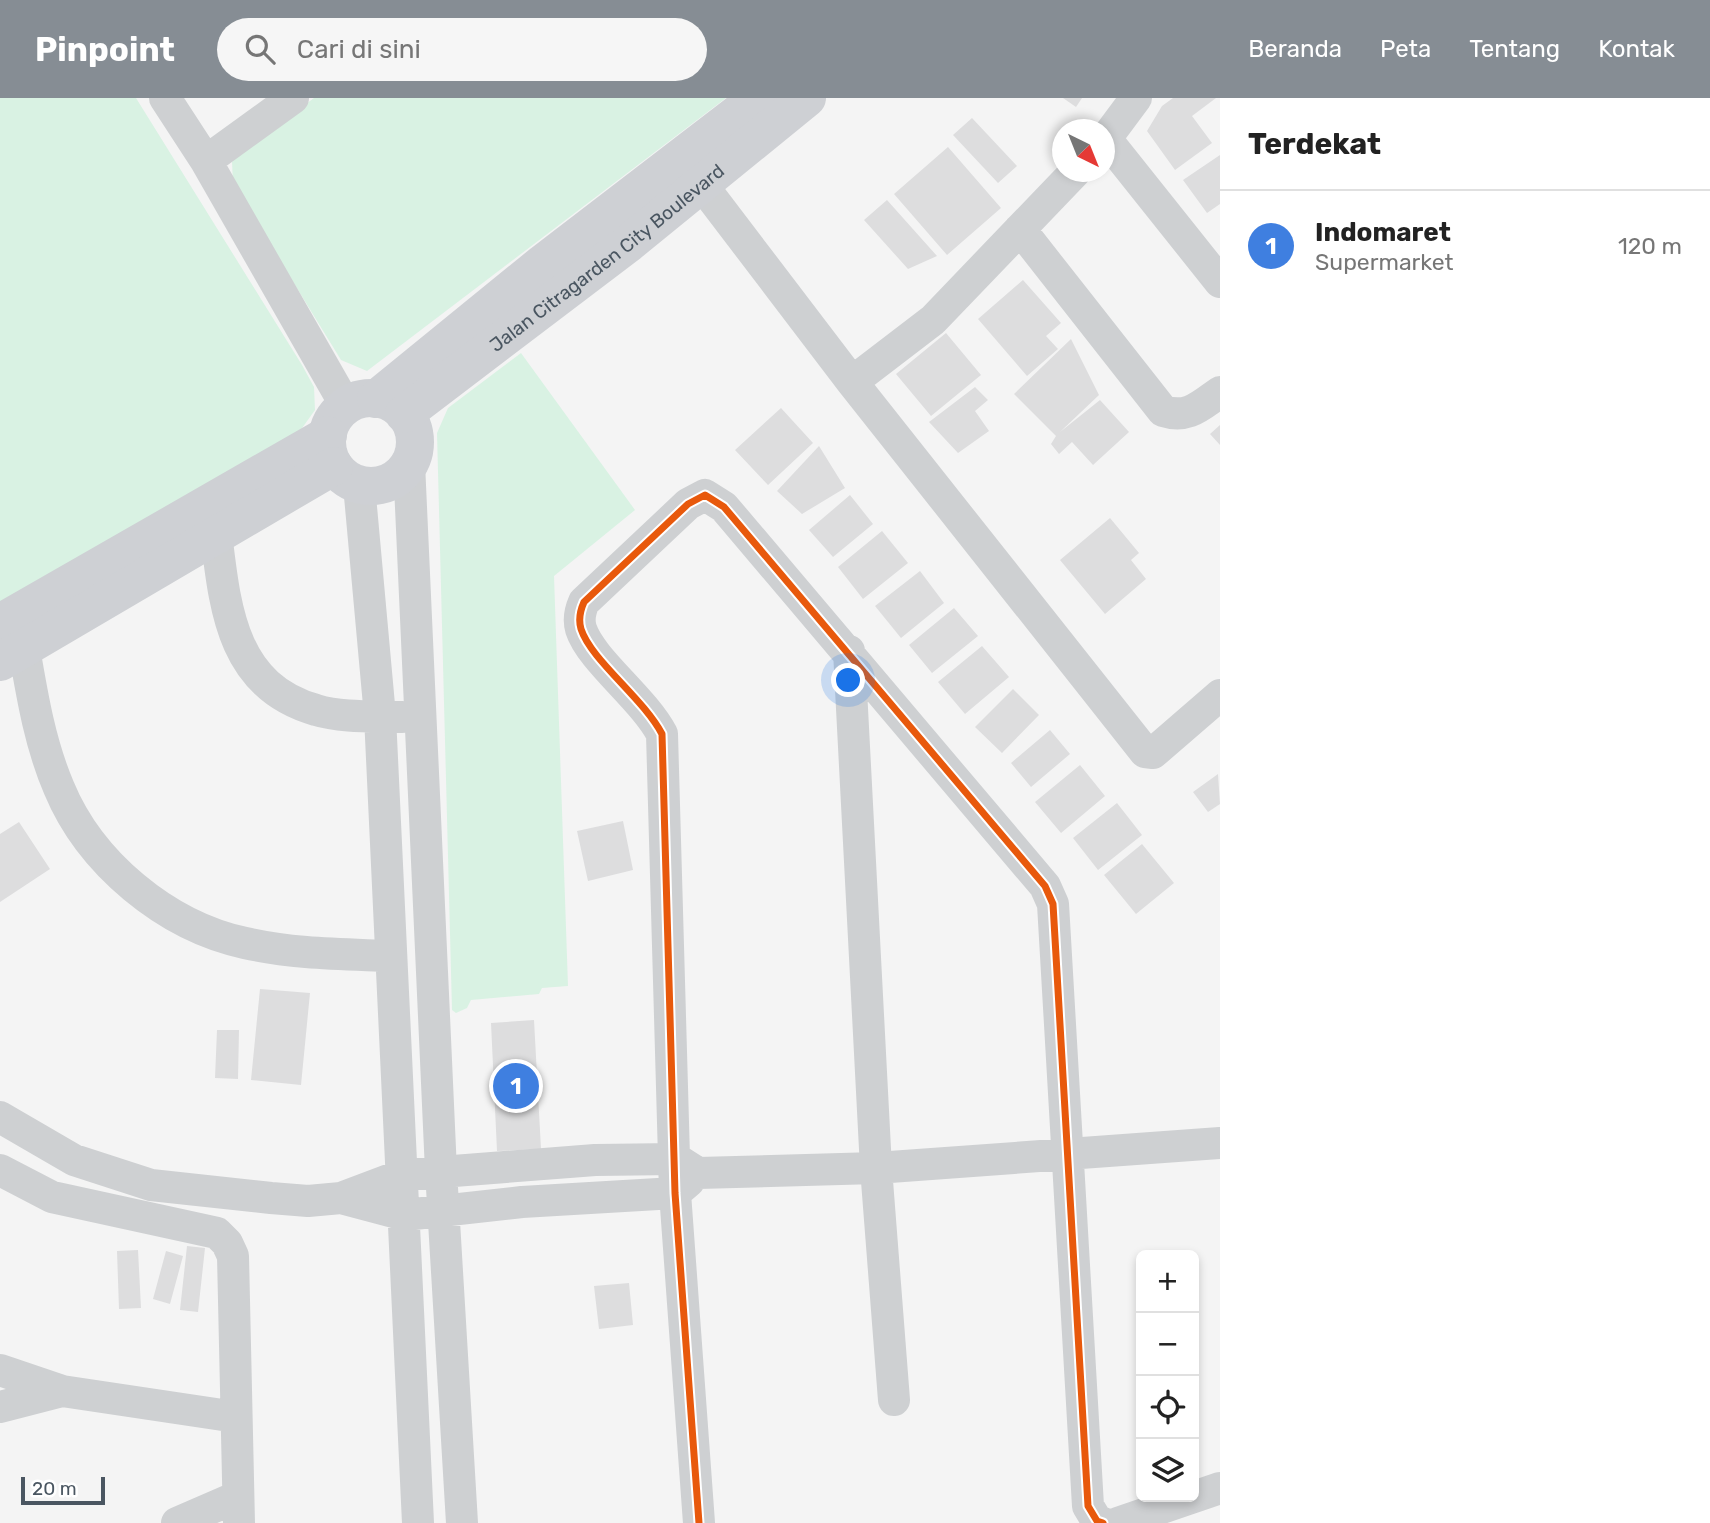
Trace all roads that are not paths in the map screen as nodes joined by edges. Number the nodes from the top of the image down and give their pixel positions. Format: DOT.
graph roads {
  1 [pos="165,98"];
  2 [pos="293,98"];
  3 [pos="758,98"];
  4 [pos="807,98"];
  5 [pos="1136,98"];
  6 [pos="1115,126"];
  7 [pos="1115,152"];
  8 [pos="206,161"];
  9 [pos="1065,182"];
  10 [pos="702,185"];
  11 [pos="1020,229"];
  12 [pos="1220,282"];
  13 [pos="852,382"];
  14 [pos="1220,392"];
  15 [pos="358,434"];
  16 [pos="410,463"];
  17 [pos="216,533"];
  18 [pos="8,644"];
  19 [pos="849,651"];
  20 [pos="1220,695"];
  21 [pos="380,716"];
  22 [pos="421,717"];
  23 [pos="389,956"];
  24 [pos="0,1117"];
  25 [pos="1220,1143"];
  26 [pos="1067,1154"];
  27 [pos="876,1168"];
  28 [pos="0,1170"];
  29 [pos="441,1171"];
  30 [pos="402,1175"];
  31 [pos="683,1175"];
  32 [pos="341,1198"];
  33 [pos="444,1210"];
  34 [pos="405,1215"];
  35 [pos="0,1370"];
  36 [pos="62,1391"];
  37 [pos="894,1400"];
  38 [pos="0,1407"];
  39 [pos="236,1417"];
  40 [pos="1220,1488"];
  41 [pos="238,1510"];
  42 [pos="177,1523"];
  43 [pos="418,1523"];
  44 [pos="462,1523"];
  45 [pos="699,1523"];
  46 [pos="1103,1523"];
  47 [pos="1118,1523"];
  1 -- 8 [label="street"];
  2 -- 8 [label="street"];
  3 -- 15 [label="main road, Jalan Citragarden City Boulevard"];
  4 -- 10 [label="main road, Jalan Citragarden City Boulevard"];
  5 -- 6 [label="street"];
  7 -- 12 [label="street"];
  8 -- 15 [label="street"];
  9 -- 11 [label="street"];
  10 -- 13 [label="street"];
  10 -- 15 [label="main road, Jalan Citragarden City Boulevard"];
  11 -- 13 [label="street"];
  11 -- 14 [label="street"];
  13 -- 20 [label="street"];
  15 -- 16 [label="main road"];
  15 -- 16 [label="main road"];
  15 -- 17 [label="main road"];
  15 -- 18 [label="main road"];
  15 -- 21 [label="street"];
  16 -- 22 [label="street"];
  17 -- 18 [label="main road"];
  17 -- 21 [label="street"];
  18 -- 23 [label="street"];
  19 -- 26 [label="street"];
  19 -- 27 [label="street"];
  19 -- 31 [label="street"];
  21 -- 22 [label="street"];
  21 -- 23 [label="street"];
  22 -- 29 [label="street"];
  23 -- 30 [label="street"];
  24 -- 32 [label="street"];
  25 -- 26 [label="street"];
  26 -- 27 [label="street"];
  26 -- 46 [label="street"];
  27 -- 31 [label="street"];
  27 -- 37 [label="street"];
  28 -- 39 [label="street"];
  29 -- 30 [label="street"];
  29 -- 31 [label="street"];
  29 -- 33 [label="street"];
  30 -- 32 [label="street"];
  30 -- 34 [label="street"];
  31 -- 33 [label="street"];
  31 -- 45 [label="street"];
  32 -- 34 [label="street"];
  33 -- 34 [label="street"];
  33 -- 44 [label="street"];
  34 -- 43 [label="street"];
  35 -- 36 [label="street"];
  36 -- 38 [label="street"];
  36 -- 39 [label="street"];
  39 -- 41 [label="street"];
  40 -- 47 [label="street"];
  41 -- 42 [label="street"];
}
